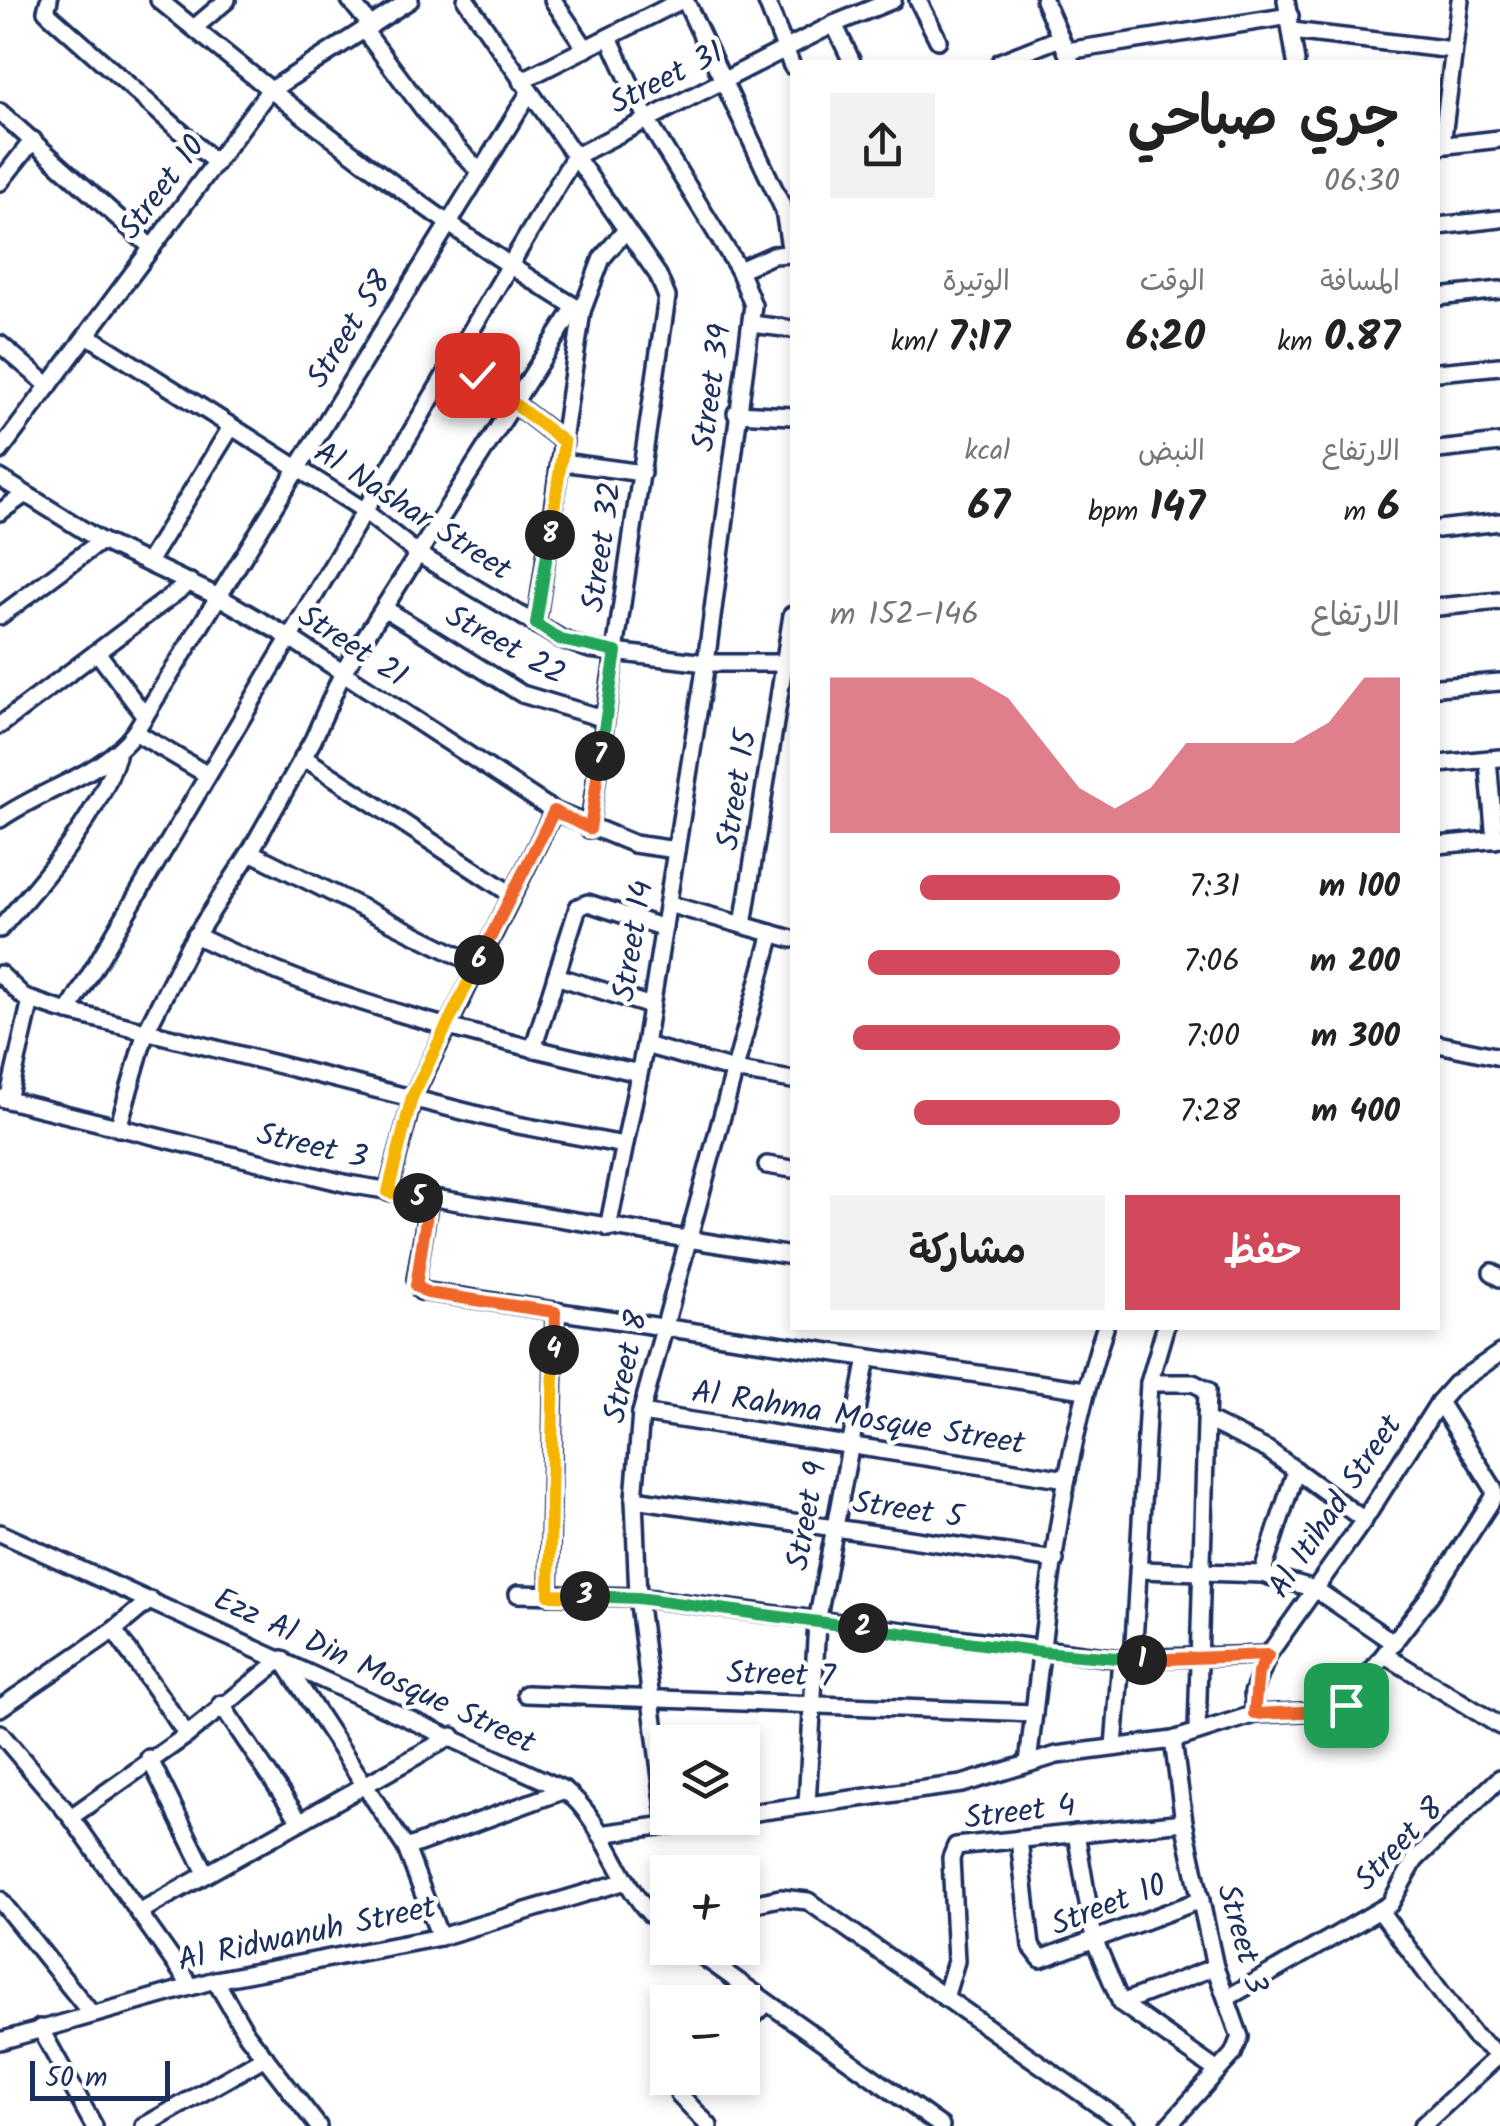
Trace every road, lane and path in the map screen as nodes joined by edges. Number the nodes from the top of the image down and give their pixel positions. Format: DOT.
graph roads {
  1 [pos="49,0"];
  2 [pos="159,0"];
  3 [pos="227,0"];
  4 [pos="350,0"];
  5 [pos="410,0"];
  6 [pos="466,0"];
  7 [pos="553,0"];
  8 [pos="684,0"];
  9 [pos="766,0"];
  10 [pos="893,0"];
  11 [pos="918,0"];
  12 [pos="1044,0"];
  13 [pos="1460,0"];
  14 [pos="655,6"];
  15 [pos="1289,16"];
  16 [pos="834,24"];
  17 [pos="194,28"];
  18 [pos="367,28"];
  19 [pos="609,37"];
  20 [pos="938,40"];
  21 [pos="586,49"];
  22 [pos="786,49"];
  23 [pos="1453,50"];
  24 [pos="1066,51"];
  25 [pos="790,60"];
  26 [pos="851,60"];
  27 [pos="1012,60"];
  28 [pos="1296,60"];
  29 [pos="723,81"];
  30 [pos="525,87"];
  31 [pos="268,92"];
  32 [pos="0,112"];
  33 [pos="647,120"];
  34 [pos="1500,139"];
  35 [pos="33,140"];
  36 [pos="1440,145"];
  37 [pos="574,157"];
  38 [pos="216,163"];
  39 [pos="480,172"];
  40 [pos="0,182"];
  41 [pos="1500,219"];
  42 [pos="449,222"];
  43 [pos="1440,226"];
  44 [pos="626,230"];
  45 [pos="790,243"];
  46 [pos="152,248"];
  47 [pos="790,254"];
  48 [pos="510,266"];
  49 [pos="740,270"];
  50 [pos="1500,290"];
  51 [pos="1440,297"];
  52 [pos="579,309"];
  53 [pos="751,324"];
  54 [pos="790,329"];
  55 [pos="87,335"];
  56 [pos="0,344"];
  57 [pos="458,360"];
  58 [pos="1500,366"];
  59 [pos="1440,372"];
  60 [pos="49,386"];
  61 [pos="516,402"];
  62 [pos="736,413"];
  63 [pos="790,416"];
  64 [pos="230,430"];
  65 [pos="564,442"];
  66 [pos="1500,443"];
  67 [pos="1440,450"];
  68 [pos="0,452"];
  69 [pos="562,462"];
  70 [pos="297,468"];
  71 [pos="642,473"];
  72 [pos="0,478"];
  73 [pos="24,495"];
  74 [pos="362,510"];
  75 [pos="0,512"];
  76 [pos="1500,522"];
  77 [pos="1440,528"];
  78 [pos="101,540"];
  79 [pos="418,554"];
  80 [pos="148,562"];
  81 [pos="190,582"];
  82 [pos="221,598"];
  83 [pos="1500,601"];
  84 [pos="1440,607"];
  85 [pos="384,608"];
  86 [pos="0,616"];
  87 [pos="536,624"];
  88 [pos="287,636"];
  89 [pos="97,652"];
  90 [pos="616,652"];
  91 [pos="706,662"];
  92 [pos="789,663"];
  93 [pos="343,672"];
  94 [pos="1500,682"];
  95 [pos="1440,687"];
  96 [pos="145,716"];
  97 [pos="606,719"];
  98 [pos="0,725"];
  99 [pos="135,732"];
  100 [pos="117,756"];
  101 [pos="303,757"];
  102 [pos="1494,759"];
  103 [pos="1440,764"];
  104 [pos="206,774"];
  105 [pos="554,811"];
  106 [pos="0,819"];
  107 [pos="590,829"];
  108 [pos="1497,839"];
  109 [pos="1440,846"];
  110 [pos="676,850"];
  111 [pos="250,852"];
  112 [pos="512,894"];
  113 [pos="668,904"];
  114 [pos="744,925"];
  115 [pos="664,928"];
  116 [pos="0,929"];
  117 [pos="772,933"];
  118 [pos="195,935"];
  119 [pos="790,938"];
  120 [pos="477,965"];
  121 [pos="0,974"];
  122 [pos="556,976"];
  123 [pos="30,1000"];
  124 [pos="651,1006"];
  125 [pos="68,1012"];
  126 [pos="446,1029"];
  127 [pos="146,1030"];
  128 [pos="645,1044"];
  129 [pos="1440,1044"];
  130 [pos="532,1049"];
  131 [pos="1500,1058"];
  132 [pos="734,1070"];
  133 [pos="639,1073"];
  134 [pos="790,1080"];
  135 [pos="412,1097"];
  136 [pos="4,1099"];
  137 [pos="118,1128"];
  138 [pos="624,1145"];
  139 [pos="767,1165"];
  140 [pos="790,1169"];
  141 [pos="388,1192"];
  142 [pos="429,1200"];
  143 [pos="608,1228"];
  144 [pos="688,1240"];
  145 [pos="790,1256"];
  146 [pos="555,1312"];
  147 [pos="661,1328"];
  148 [pos="1104,1330"];
  149 [pos="1164,1330"];
  150 [pos="1500,1353"];
  151 [pos="867,1358"];
  152 [pos="1149,1383"];
  153 [pos="1085,1390"];
  154 [pos="1438,1402"];
  155 [pos="640,1413"];
  156 [pos="1207,1420"];
  157 [pos="849,1445"];
  158 [pos="1296,1470"];
  159 [pos="1067,1478"];
  160 [pos="634,1499"];
  161 [pos="1364,1520"];
  162 [pos="832,1528"];
  163 [pos="0,1533"];
  164 [pos="1055,1560"];
  165 [pos="1202,1569"];
  166 [pos="1140,1570"];
  167 [pos="1262,1574"];
  168 [pos="1315,1589"];
  169 [pos="518,1594"];
  170 [pos="549,1595"];
  171 [pos="638,1598"];
  172 [pos="150,1600"];
  173 [pos="817,1622"];
  174 [pos="114,1630"];
  175 [pos="1389,1649"];
  176 [pos="1042,1652"];
  177 [pos="1268,1655"];
  178 [pos="282,1659"];
  179 [pos="1127,1660"];
  180 [pos="1200,1660"];
  181 [pos="526,1694"];
  182 [pos="652,1698"];
  183 [pos="221,1704"];
  184 [pos="813,1705"];
  185 [pos="0,1708"];
  186 [pos="1034,1713"];
  187 [pos="1254,1714"];
  188 [pos="655,1725"];
  189 [pos="1500,1726"];
  190 [pos="1197,1732"];
  191 [pos="0,1733"];
  192 [pos="187,1735"];
  193 [pos="452,1736"];
  194 [pos="1173,1740"];
  195 [pos="1114,1746"];
  196 [pos="149,1758"];
  197 [pos="1028,1763"];
  198 [pos="1500,1778"];
  199 [pos="363,1787"];
  200 [pos="565,1790"];
  201 [pos="807,1805"];
  202 [pos="760,1812"];
  203 [pos="70,1817"];
  204 [pos="300,1821"];
  205 [pos="1184,1822"];
  206 [pos="650,1827"];
  207 [pos="1076,1833"];
  208 [pos="600,1834"];
  209 [pos="1018,1839"];
  210 [pos="406,1848"];
  211 [pos="206,1873"];
  212 [pos="626,1881"];
  213 [pos="0,1900"];
  214 [pos="1201,1900"];
  215 [pos="760,1902"];
  216 [pos="650,1909"];
  217 [pos="141,1911"];
  218 [pos="1380,1911"];
  219 [pos="440,1936"];
  220 [pos="1094,1939"];
  221 [pos="714,1965"];
  222 [pos="1215,1967"];
  223 [pos="215,1980"];
  224 [pos="191,1986"];
  225 [pos="945,1998"];
  226 [pos="1227,1998"];
  227 [pos="767,2004"];
  228 [pos="1122,2004"];
  229 [pos="760,2010"];
  230 [pos="90,2012"];
  231 [pos="40,2028"];
  232 [pos="0,2041"];
  233 [pos="1499,2056"];
  234 [pos="265,2057"];
  235 [pos="1216,2070"];
  236 [pos="679,2095"];
  237 [pos="94,2126"];
  238 [pos="144,2126"];
  239 [pos="318,2126"];
  240 [pos="708,2126"];
  241 [pos="941,2126"];
  242 [pos="1128,2126"];
  243 [pos="1168,2126"];
  244 [pos="1422,2126"];
  1 -- 38 [label="street"];
  2 -- 17 [label="street"];
  3 -- 17 [label="street"];
  4 -- 18 [label="street"];
  5 -- 18 [label="street, Street 10"];
  6 -- 30 [label="street"];
  7 -- 21 [label="street"];
  8 -- 14 [label="street"];
  8 -- 29 [label="street"];
  9 -- 22 [label="street"];
  10 -- 16 [label="street, Street 31"];
  11 -- 20 [label="street"];
  12 -- 24 [label="street"];
  13 -- 23 [label="street"];
  14 -- 19 [label="street"];
  15 -- 23 [label="street"];
  15 -- 24 [label="street"];
  15 -- 28 [label="street"];
  16 -- 22 [label="street, Street 31"];
  16 -- 26 [label="street"];
  17 -- 31 [label="street"];
  18 -- 31 [label="street, Street 10"];
  18 -- 39 [label="street"];
  19 -- 21 [label="street"];
  19 -- 33 [label="street, Street 39"];
  21 -- 30 [label="street"];
  22 -- 25 [label="street"];
  22 -- 29 [label="street, Street 31"];
  23 -- 36 [label="street"];
  24 -- 27 [label="street"];
  29 -- 33 [label="street, Street 31"];
  29 -- 45 [label="street"];
  30 -- 37 [label="street"];
  30 -- 39 [label="street, Street 58"];
  31 -- 38 [label="street, Street 10"];
  31 -- 42 [label="street"];
  32 -- 35 [label="street"];
  33 -- 37 [label="street, Street 31"];
  33 -- 49 [label="street, Street 39"];
  34 -- 36 [label="street"];
  35 -- 40 [label="street"];
  35 -- 46 [label="street"];
  37 -- 44 [label="street"];
  37 -- 48 [label="street"];
  38 -- 46 [label="street, Street 10"];
  39 -- 42 [label="street, Street 58"];
  41 -- 43 [label="street"];
  42 -- 48 [label="street"];
  42 -- 70 [label="street, Street 58"];
  44 -- 52 [label="street"];
  44 -- 71 [label="street, Street 32"];
  46 -- 55 [label="street, Street 10"];
  47 -- 49 [label="street"];
  48 -- 52 [label="street"];
  48 -- 57 [label="street"];
  49 -- 53 [label="street, Street 39"];
  50 -- 51 [label="street"];
  52 -- 61 [label="street"];
  52 -- 65 [label="street"];
  53 -- 54 [label="street"];
  53 -- 62 [label="street, Street 39"];
  55 -- 60 [label="street, Street 10"];
  55 -- 64 [label="street, Al Nashar Street"];
  56 -- 60 [label="street"];
  57 -- 61 [label="street"];
  57 -- 74 [label="street"];
  58 -- 59 [label="street"];
  60 -- 68 [label="street, Street 10"];
  61 -- 65 [label="street"];
  61 -- 79 [label="street"];
  62 -- 63 [label="street"];
  62 -- 91 [label="street, Street 39"];
  64 -- 70 [label="street, Al Nashar Street"];
  64 -- 80 [label="street"];
  65 -- 69 [label="street"];
  66 -- 67 [label="street"];
  69 -- 71 [label="street"];
  69 -- 87 [label="street"];
  70 -- 74 [label="street, Al Nashar Street"];
  70 -- 82 [label="street, Street 58"];
  71 -- 90 [label="street, Street 32"];
  72 -- 73 [label="street, Street 21"];
  73 -- 75 [label="street"];
  73 -- 78 [label="street, Street 21"];
  74 -- 79 [label="street, Al Nashar Street"];
  74 -- 88 [label="street"];
  76 -- 77 [label="street"];
  78 -- 80 [label="street, Street 21"];
  78 -- 86 [label="street"];
  79 -- 85 [label="street"];
  79 -- 87 [label="street, Al Nashar Street"];
  80 -- 81 [label="street, Street 21"];
  81 -- 82 [label="street, Street 21"];
  81 -- 89 [label="street"];
  82 -- 88 [label="street, Street 21"];
  82 -- 96 [label="street, Street 58"];
  83 -- 84 [label="street"];
  85 -- 93 [label="street"];
  85 -- 97 [label="street, Street 22"];
  87 -- 90 [label="street, Al Nashar Street"];
  88 -- 93 [label="street, Street 21"];
  88 -- 104 [label="street"];
  89 -- 96 [label="street"];
  89 -- 98 [label="street"];
  90 -- 91 [label="street, Al Nashar Street"];
  90 -- 97 [label="street, Street 32"];
  91 -- 92 [label="street, Al Nashar Street"];
  91 -- 110 [label="street, Street 14"];
  92 -- 114 [label="street, Street 15"];
  93 -- 101 [label="street"];
  93 -- 105 [label="street, Street 21"];
  94 -- 95 [label="street"];
  96 -- 99 [label="street, Street 58"];
  97 -- 107 [label="street, Street 32"];
  99 -- 100 [label="street, Street 58"];
  99 -- 104 [label="street"];
  100 -- 106 [label="street"];
  100 -- 116 [label="street"];
  101 -- 111 [label="street"];
  101 -- 112 [label="street"];
  102 -- 103 [label="street"];
  102 -- 108 [label="street"];
  104 -- 125 [label="street"];
  105 -- 107 [label="street, Street 21"];
  105 -- 112 [label="street"];
  107 -- 110 [label="street, Street 21"];
  108 -- 109 [label="street"];
  110 -- 113 [label="street, Street 14"];
  111 -- 118 [label="street"];
  111 -- 120 [label="street"];
  112 -- 120 [label="street"];
  113 -- 114 [label="street"];
  113 -- 115 [label="street, Street 14"];
  114 -- 117 [label="street"];
  115 -- 122 [label="street"];
  115 -- 124 [label="street, Street 14"];
  117 -- 119 [label="street"];
  117 -- 132 [label="street, Street 8"];
  118 -- 126 [label="street"];
  118 -- 127 [label="street"];
  120 -- 126 [label="street"];
  121 -- 123 [label="street"];
  122 -- 124 [label="street"];
  122 -- 130 [label="street"];
  123 -- 125 [label="street"];
  123 -- 136 [label="street"];
  124 -- 128 [label="street, Street 14"];
  125 -- 127 [label="street"];
  126 -- 130 [label="street"];
  126 -- 135 [label="street"];
  127 -- 135 [label="street"];
  127 -- 137 [label="street"];
  128 -- 132 [label="street"];
  128 -- 133 [label="street, Street 14"];
  129 -- 131 [label="street"];
  130 -- 133 [label="street"];
  132 -- 134 [label="street"];
  132 -- 144 [label="street, Street 8"];
  133 -- 138 [label="street, Street 14"];
  135 -- 138 [label="street"];
  135 -- 141 [label="street"];
  136 -- 137 [label="street, Street 3"];
  137 -- 141 [label="street, Street 3"];
  138 -- 143 [label="street, Street 14"];
  139 -- 140 [label="street"];
  141 -- 142 [label="street, Street 3"];
  142 -- 143 [label="street, Street 3"];
  142 -- 146 [label="street"];
  143 -- 144 [label="street, Street 3"];
  144 -- 145 [label="street, Street 3"];
  144 -- 147 [label="street, Street 8"];
  146 -- 147 [label="street"];
  146 -- 170 [label="street"];
  147 -- 151 [label="street"];
  147 -- 155 [label="street, Street 8"];
  148 -- 153 [label="street"];
  149 -- 152 [label="street"];
  150 -- 154 [label="street, Al Itihad Street"];
  151 -- 153 [label="street"];
  151 -- 157 [label="street, Street 9"];
  152 -- 156 [label="street"];
  152 -- 166 [label="street"];
  153 -- 159 [label="street"];
  154 -- 161 [label="street, Al Itihad Street"];
  154 -- 175 [label="street"];
  155 -- 157 [label="street, Al Rahma Mosque Street"];
  155 -- 160 [label="street, Street 8"];
  156 -- 158 [label="street"];
  156 -- 165 [label="street"];
  157 -- 159 [label="street, Al Rahma Mosque Street"];
  157 -- 162 [label="street, Street 9"];
  158 -- 161 [label="street"];
  158 -- 167 [label="street"];
  159 -- 164 [label="street"];
  160 -- 162 [label="street, Street 5"];
  160 -- 171 [label="street, Street 8"];
  161 -- 168 [label="street, Al Itihad Street"];
  162 -- 164 [label="street, Street 5"];
  162 -- 173 [label="street, Street 9"];
  163 -- 172 [label="street, Ezz Al Din Mosque Street"];
  164 -- 176 [label="street"];
  165 -- 166 [label="street"];
  165 -- 167 [label="street"];
  165 -- 180 [label="street"];
  166 -- 179 [label="street"];
  167 -- 168 [label="street"];
  168 -- 175 [label="street"];
  168 -- 177 [label="street, Al Itihad Street"];
  169 -- 170 [label="street"];
  170 -- 171 [label="street"];
  171 -- 173 [label="street"];
  171 -- 182 [label="street, Street 8"];
  172 -- 174 [label="street"];
  172 -- 178 [label="street, Ezz Al Din Mosque Street"];
  173 -- 176 [label="street"];
  173 -- 184 [label="street, Street 9"];
  174 -- 185 [label="street"];
  174 -- 192 [label="street"];
  175 -- 187 [label="street"];
  175 -- 189 [label="street"];
  176 -- 179 [label="street"];
  176 -- 186 [label="street"];
  177 -- 180 [label="street"];
  177 -- 187 [label="street, Al Itihad Street"];
  178 -- 183 [label="street"];
  178 -- 193 [label="street, Ezz Al Din Mosque Street"];
  178 -- 199 [label="street"];
  179 -- 180 [label="street"];
  179 -- 195 [label="street"];
  180 -- 190 [label="street"];
  181 -- 182 [label="street, Street 7"];
  182 -- 184 [label="street, Street 7"];
  182 -- 188 [label="street, Street 8"];
  183 -- 192 [label="street"];
  183 -- 204 [label="street"];
  184 -- 186 [label="street, Street 7"];
  184 -- 201 [label="street, Street 9"];
  186 -- 197 [label="street"];
  187 -- 190 [label="street"];
  190 -- 194 [label="street"];
  191 -- 203 [label="street"];
  192 -- 196 [label="street"];
  193 -- 199 [label="street"];
  193 -- 200 [label="street, Ezz Al Din Mosque Street"];
  194 -- 195 [label="street"];
  194 -- 205 [label="street, Street 3"];
  195 -- 197 [label="street"];
  196 -- 203 [label="street"];
  196 -- 211 [label="street"];
  197 -- 201 [label="street"];
  198 -- 218 [label="street, Street 8"];
  199 -- 204 [label="street"];
  199 -- 210 [label="street"];
  200 -- 208 [label="street, Ezz Al Din Mosque Street"];
  200 -- 210 [label="street"];
  201 -- 202 [label="street"];
  203 -- 217 [label="street"];
  204 -- 211 [label="street"];
  205 -- 207 [label="street, Street 4"];
  205 -- 214 [label="street, Street 3"];
  206 -- 208 [label="street"];
  207 -- 209 [label="street, Street 4"];
  207 -- 220 [label="street"];
  208 -- 212 [label="street, Ezz Al Din Mosque Street"];
  209 -- 220 [label="street, Street 10"];
  209 -- 225 [label="street, Street 4"];
  210 -- 219 [label="street"];
  211 -- 217 [label="street"];
  212 -- 216 [label="street, Ezz Al Din Mosque Street"];
  212 -- 219 [label="street, Al Ridwanuh Street"];
  213 -- 230 [label="street"];
  214 -- 220 [label="street, Street 10"];
  214 -- 222 [label="street, Street 3"];
  215 -- 225 [label="street"];
  217 -- 224 [label="street"];
  218 -- 226 [label="street, Street 8"];
  218 -- 233 [label="street"];
  219 -- 223 [label="street, Al Ridwanuh Street"];
  220 -- 228 [label="street"];
  221 -- 227 [label="street"];
  222 -- 226 [label="street, Street 3"];
  222 -- 228 [label="street"];
  223 -- 224 [label="street, Al Ridwanuh Street"];
  223 -- 234 [label="street"];
  224 -- 230 [label="street, Al Ridwanuh Street"];
  225 -- 242 [label="street"];
  226 -- 235 [label="street, Street 3"];
  227 -- 229 [label="street"];
  227 -- 241 [label="street"];
  228 -- 235 [label="street"];
  230 -- 231 [label="street, Al Ridwanuh Street"];
  231 -- 232 [label="street, Al Ridwanuh Street"];
  231 -- 237 [label="street"];
  233 -- 244 [label="street"];
  234 -- 238 [label="street"];
  234 -- 239 [label="street"];
  235 -- 243 [label="street, Street 3"];
  236 -- 240 [label="street"];
}
